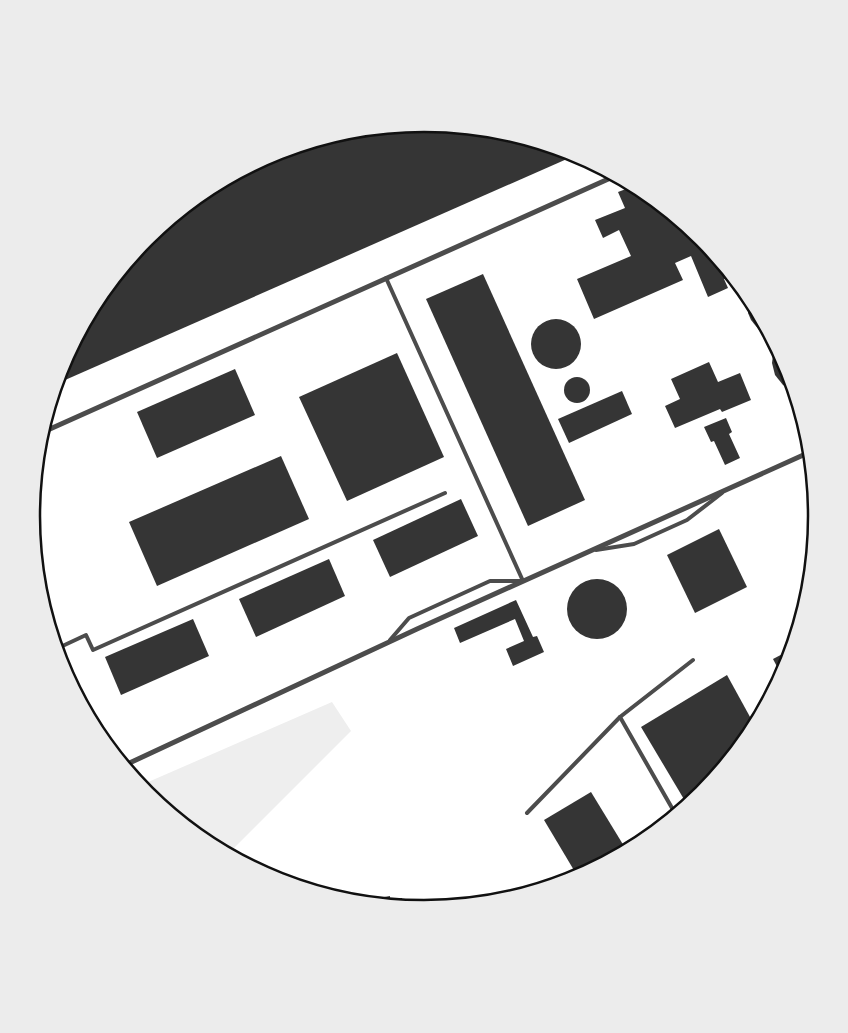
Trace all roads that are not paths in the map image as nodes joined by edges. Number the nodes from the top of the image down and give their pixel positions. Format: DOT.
graph roads {
  1 [pos="608,180"];
  2 [pos="386,278"];
  3 [pos="50,429"];
  4 [pos="803,455"];
  5 [pos="727,490"];
  6 [pos="445,492"];
  7 [pos="589,551"];
  8 [pos="523,581"];
  9 [pos="388,643"];
  10 [pos="62,646"];
  11 [pos="693,660"];
  12 [pos="620,717"];
  13 [pos="129,763"];
  14 [pos="672,809"];
  15 [pos="526,814"];
  1 -- 2 [label="street"];
  2 -- 3 [label="street"];
  2 -- 8 [label="lane"];
  4 -- 5 [label="street"];
  5 -- 7 [label="street"];
  5 -- 7 [label="lane"];
  6 -- 10 [label="lane"];
  7 -- 8 [label="street"];
  8 -- 9 [label="street"];
  8 -- 9 [label="lane"];
  9 -- 13 [label="street"];
  11 -- 12 [label="lane"];
  12 -- 14 [label="lane"];
  12 -- 15 [label="lane"];
}
